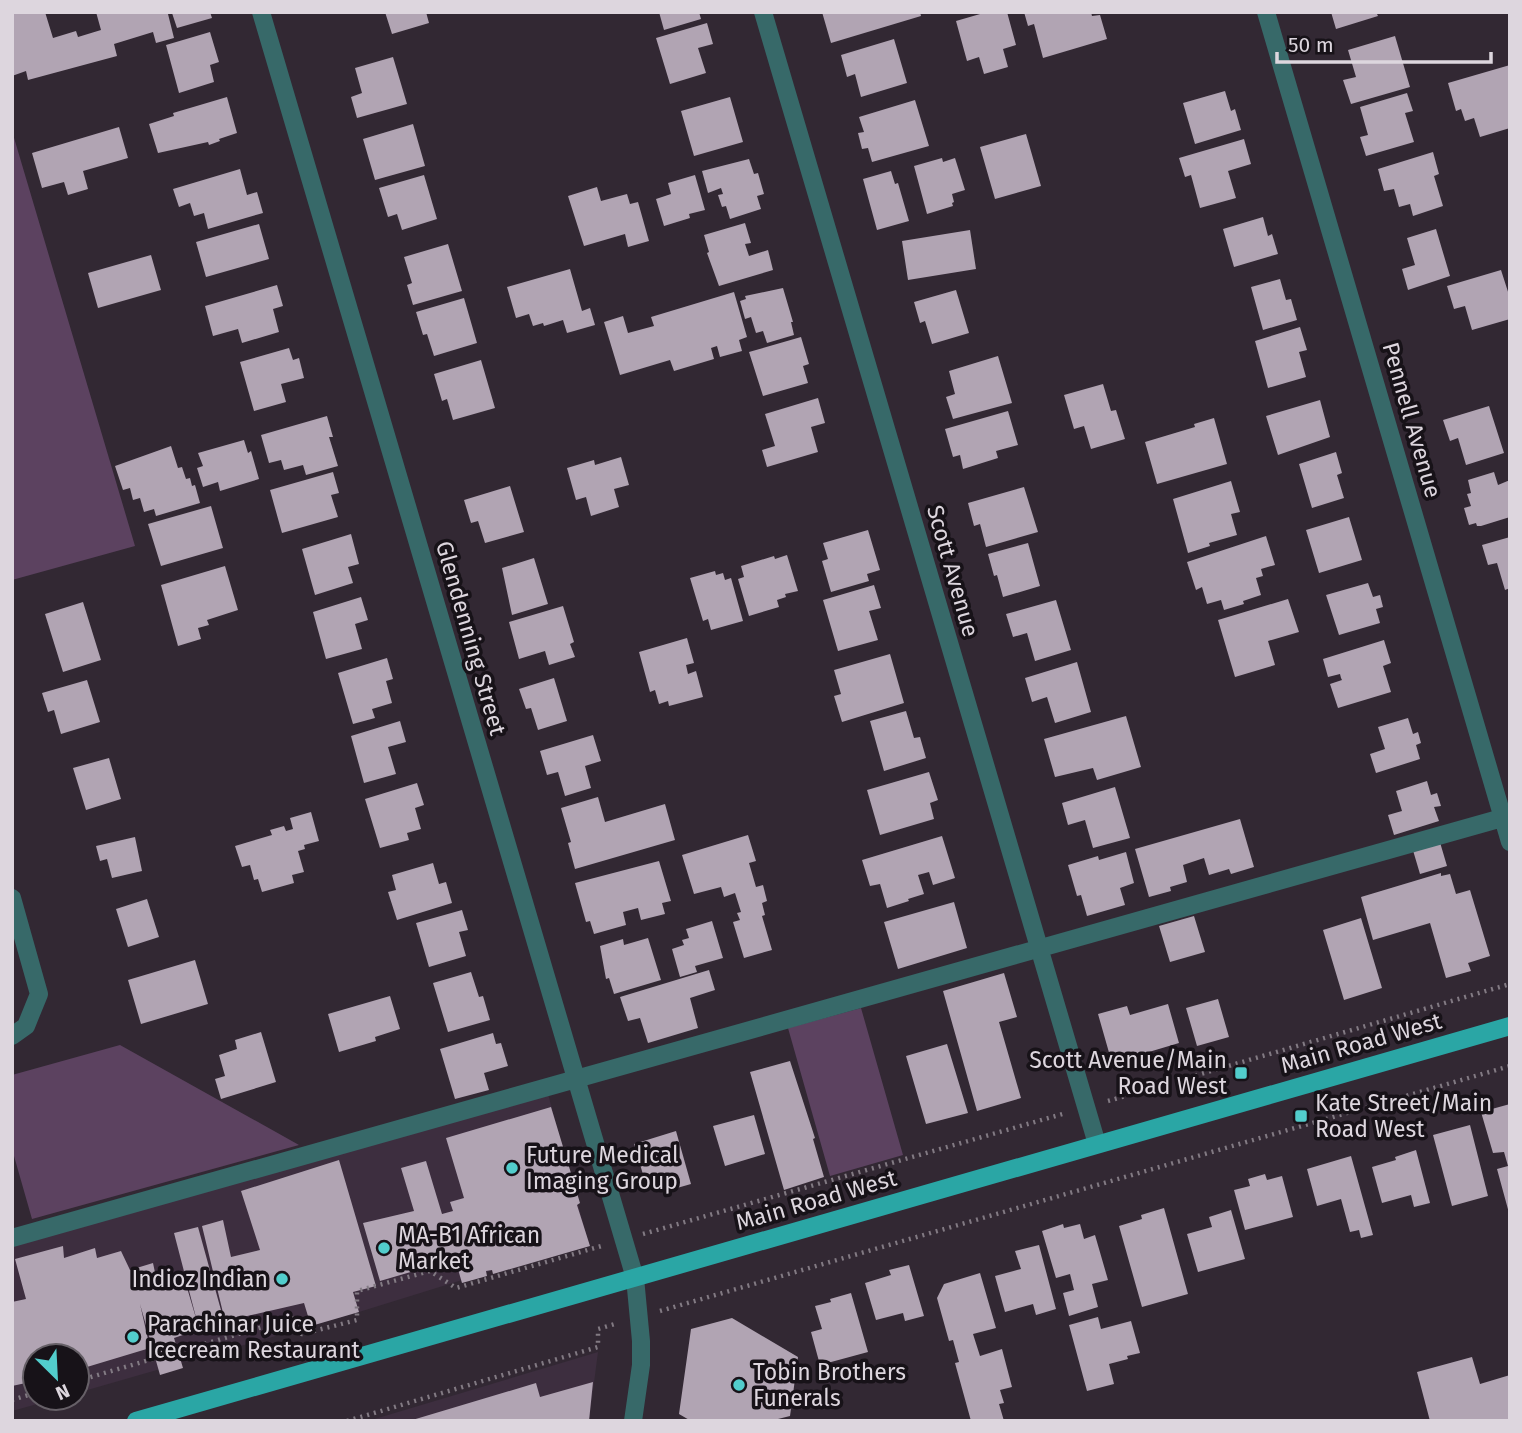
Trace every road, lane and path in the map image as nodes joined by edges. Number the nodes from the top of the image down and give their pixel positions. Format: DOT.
graph roads {
  1 [pos="261,12"];
  2 [pos="763,12"];
  3 [pos="1266,12"];
  4 [pos="1502,818"];
  5 [pos="1510,842"];
  6 [pos="12,898"];
  7 [pos="1038,948"];
  8 [pos="1510,984"];
  9 [pos="1510,1026"];
  10 [pos="12,1036"];
  11 [pos="1510,1066"];
  12 [pos="576,1079"];
  13 [pos="1086,1107"];
  14 [pos="1097,1144"];
  15 [pos="12,1238"];
  16 [pos="624,1240"];
  17 [pos="635,1278"];
  18 [pos="639,1317"];
  19 [pos="91,1377"];
  20 [pos="136,1421"];
  21 [pos="347,1421"];
  22 [pos="633,1421"];
  1 -- 12 [label="street, Glendenning Street"];
  2 -- 7 [label="street, Scott Avenue"];
  3 -- 4 [label="street, Pennell Avenue"];
  4 -- 5 [label="street, Pennell Avenue"];
  4 -- 7 [label="street"];
  6 -- 10 [label="street"];
  7 -- 12 [label="street"];
  7 -- 13 [label="street, Scott Avenue"];
  8 -- 13 [label="path"];
  9 -- 14 [label="main road, Main Road West"];
  11 -- 18 [label="path"];
  12 -- 15 [label="street"];
  12 -- 16 [label="street, Glendenning Street"];
  13 -- 14 [label="street, Scott Avenue"];
  13 -- 16 [label="path"];
  14 -- 17 [label="main road, Main Road West"];
  16 -- 17 [label="street, Glendenning Street"];
  16 -- 19 [label="path"];
  17 -- 18 [label="street, Glendenning Street"];
  17 -- 20 [label="main road, Main Road West"];
  18 -- 21 [label="path"];
  18 -- 22 [label="street, Glendenning Street"];
}
